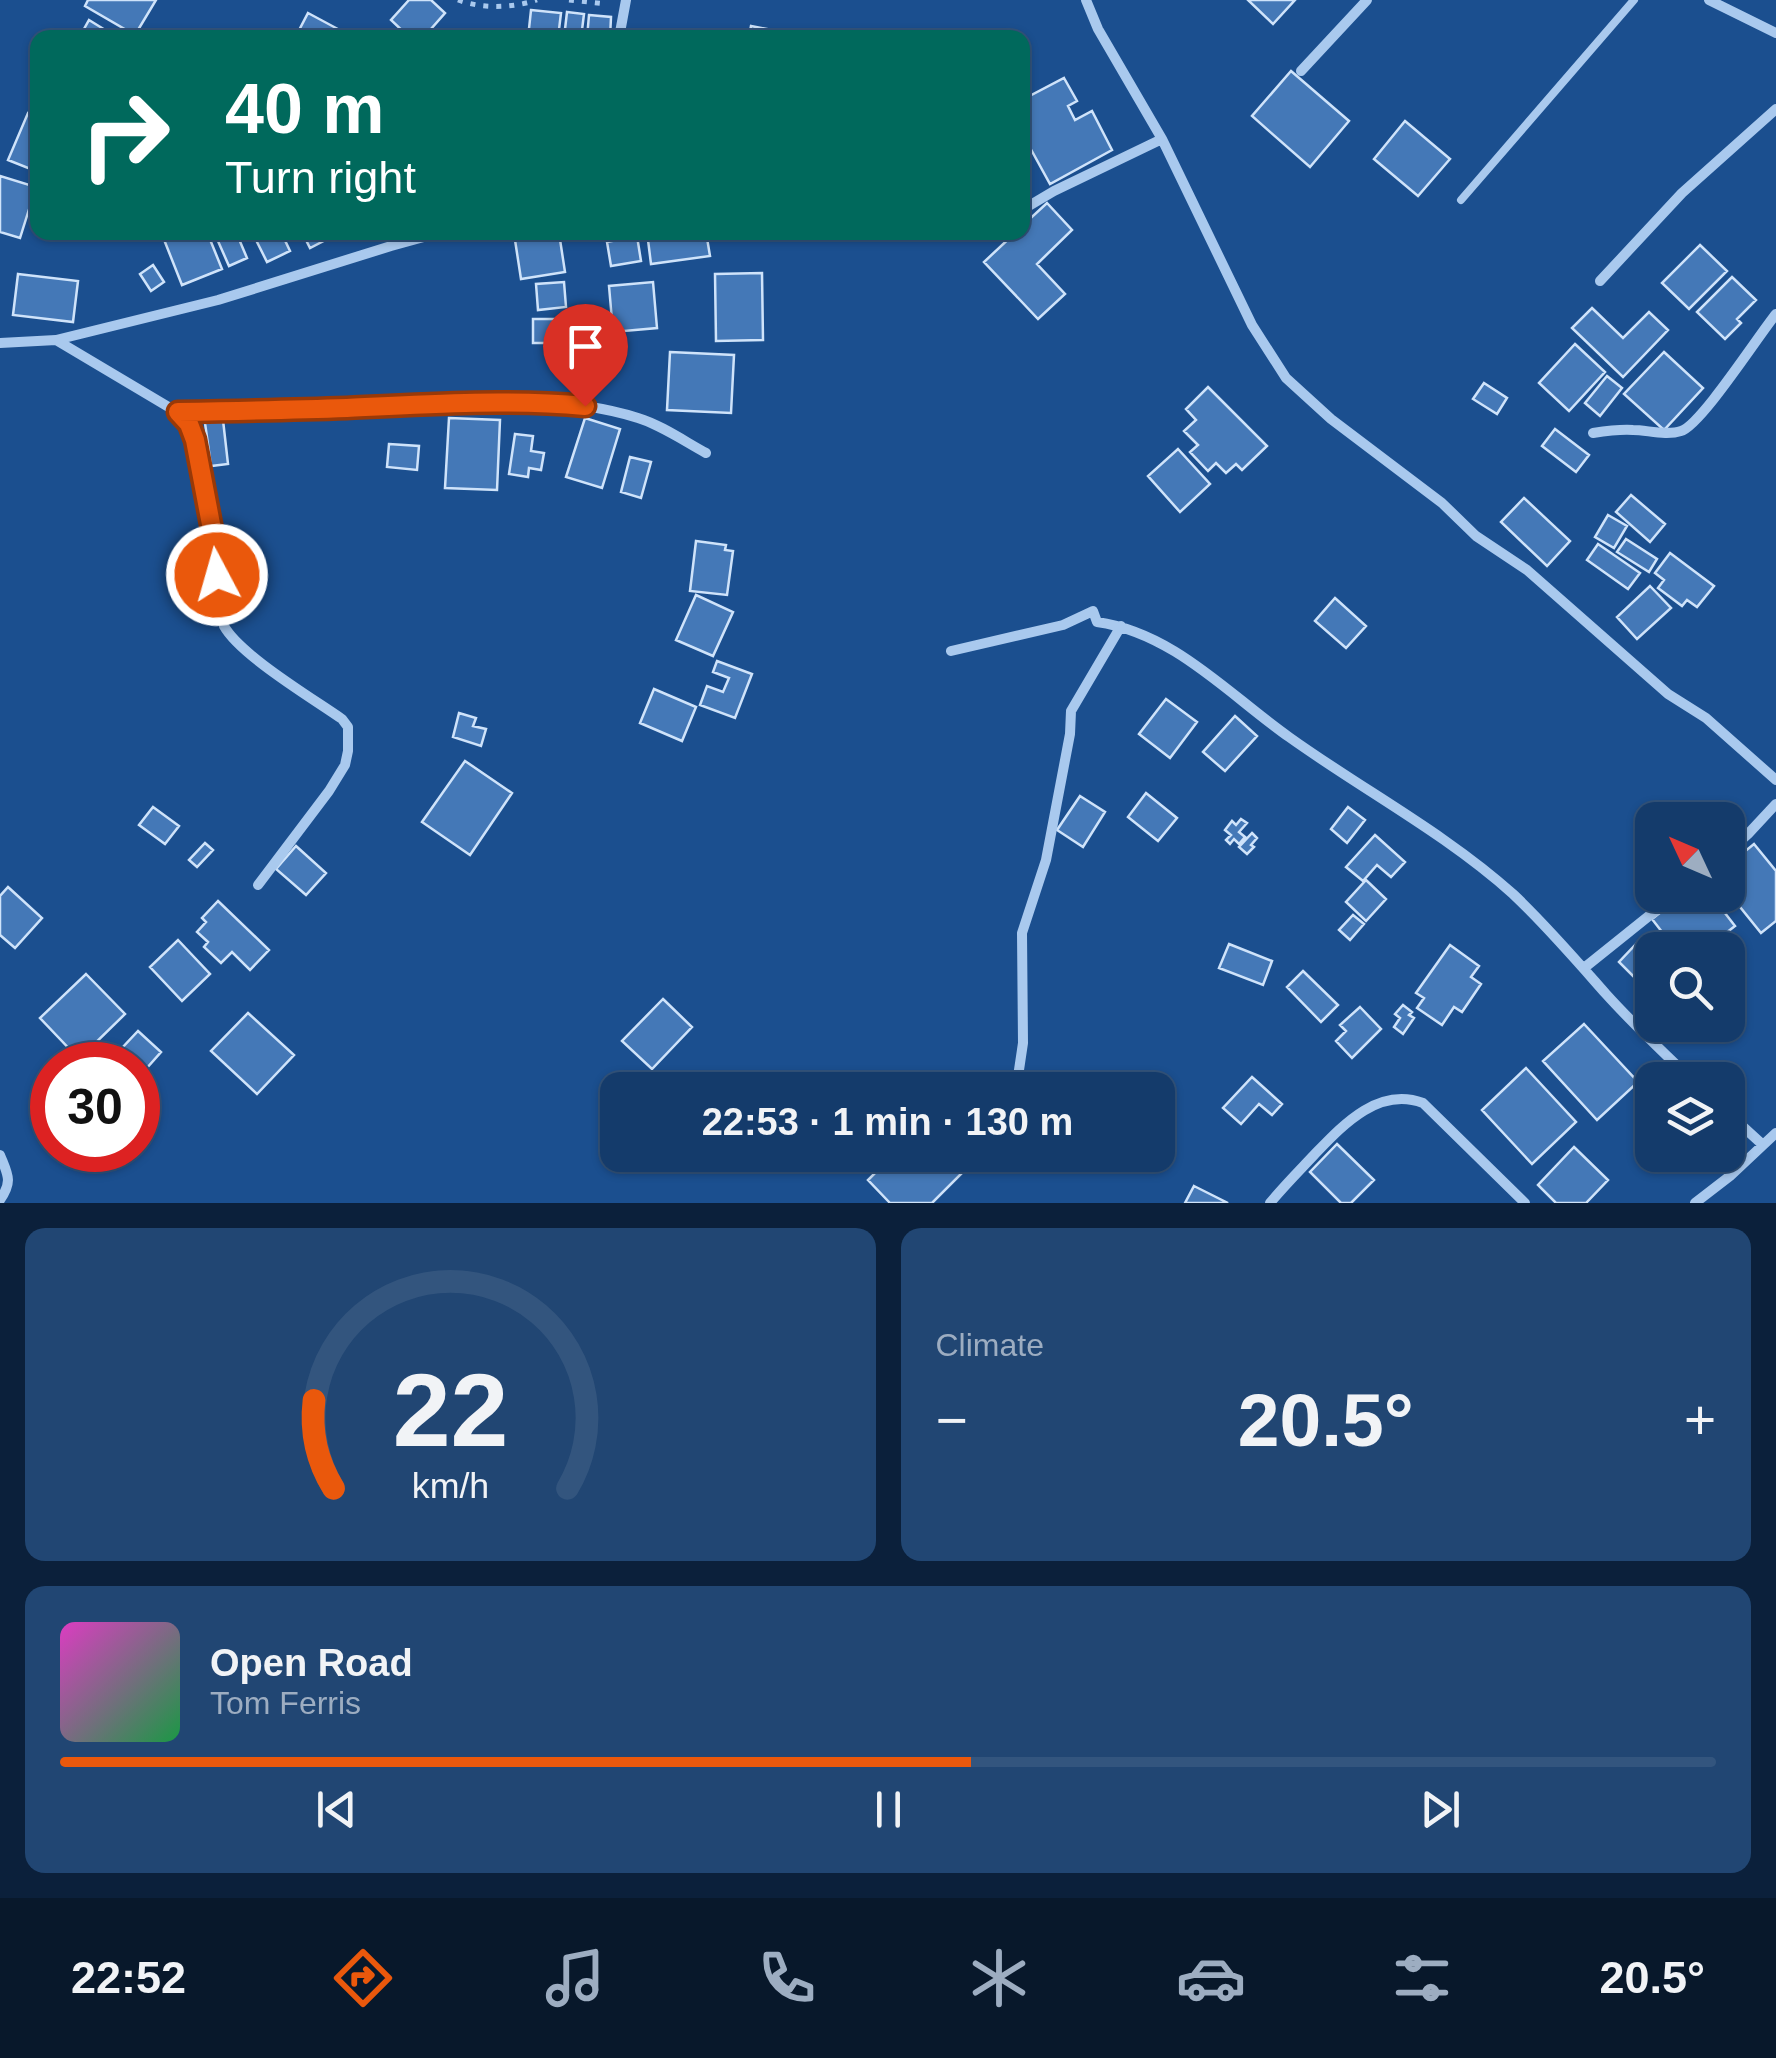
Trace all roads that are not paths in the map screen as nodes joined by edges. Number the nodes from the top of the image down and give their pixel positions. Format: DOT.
graph roads {
  1 [pos="1086,0"];
  2 [pos="1367,0"];
  3 [pos="1634,0"];
  4 [pos="1709,0"];
  5 [pos="625,3"];
  6 [pos="620,30"];
  7 [pos="1776,33"];
  8 [pos="1300,71"];
  9 [pos="1776,109"];
  10 [pos="1162,139"];
  11 [pos="1461,200"];
  12 [pos="1030,205"];
  13 [pos="412,240"];
  14 [pos="1600,281"];
  15 [pos="1776,314"];
  16 [pos="56,340"];
  17 [pos="0,343"];
  18 [pos="178,412"];
  19 [pos="1593,433"];
  20 [pos="706,453"];
  21 [pos="1120,626"];
  22 [pos="951,650"];
  23 [pos="1776,780"];
  24 [pos="1776,804"];
  25 [pos="1745,837"];
  26 [pos="258,885"];
  27 [pos="1654,912"];
  28 [pos="1584,968"];
  29 [pos="1673,1062"];
  30 [pos="1019,1072"];
  31 [pos="1745,1129"];
  32 [pos="1776,1133"];
  33 [pos="1763,1146"];
  34 [pos="0,1155"];
  35 [pos="0,1200"];
  36 [pos="1270,1203"];
  37 [pos="1525,1203"];
  38 [pos="1695,1203"];
  1 -- 10 [label="street"];
  2 -- 8 [label="street"];
  3 -- 11 [label="lane"];
  4 -- 7 [label="street"];
  5 -- 6 [label="street"];
  9 -- 14 [label="street"];
  10 -- 12 [label="street"];
  10 -- 23 [label="street"];
  13 -- 16 [label="street"];
  15 -- 19 [label="street"];
  16 -- 17 [label="street"];
  16 -- 18 [label="street"];
  18 -- 20 [label="street"];
  18 -- 26 [label="street"];
  21 -- 22 [label="street"];
  21 -- 28 [label="street"];
  21 -- 30 [label="street"];
  24 -- 25 [label="street"];
  27 -- 28 [label="street"];
  28 -- 29 [label="street"];
  31 -- 33 [label="street"];
  32 -- 33 [label="street"];
  33 -- 38 [label="street"];
  34 -- 35 [label="street"];
  36 -- 37 [label="street"];
}
